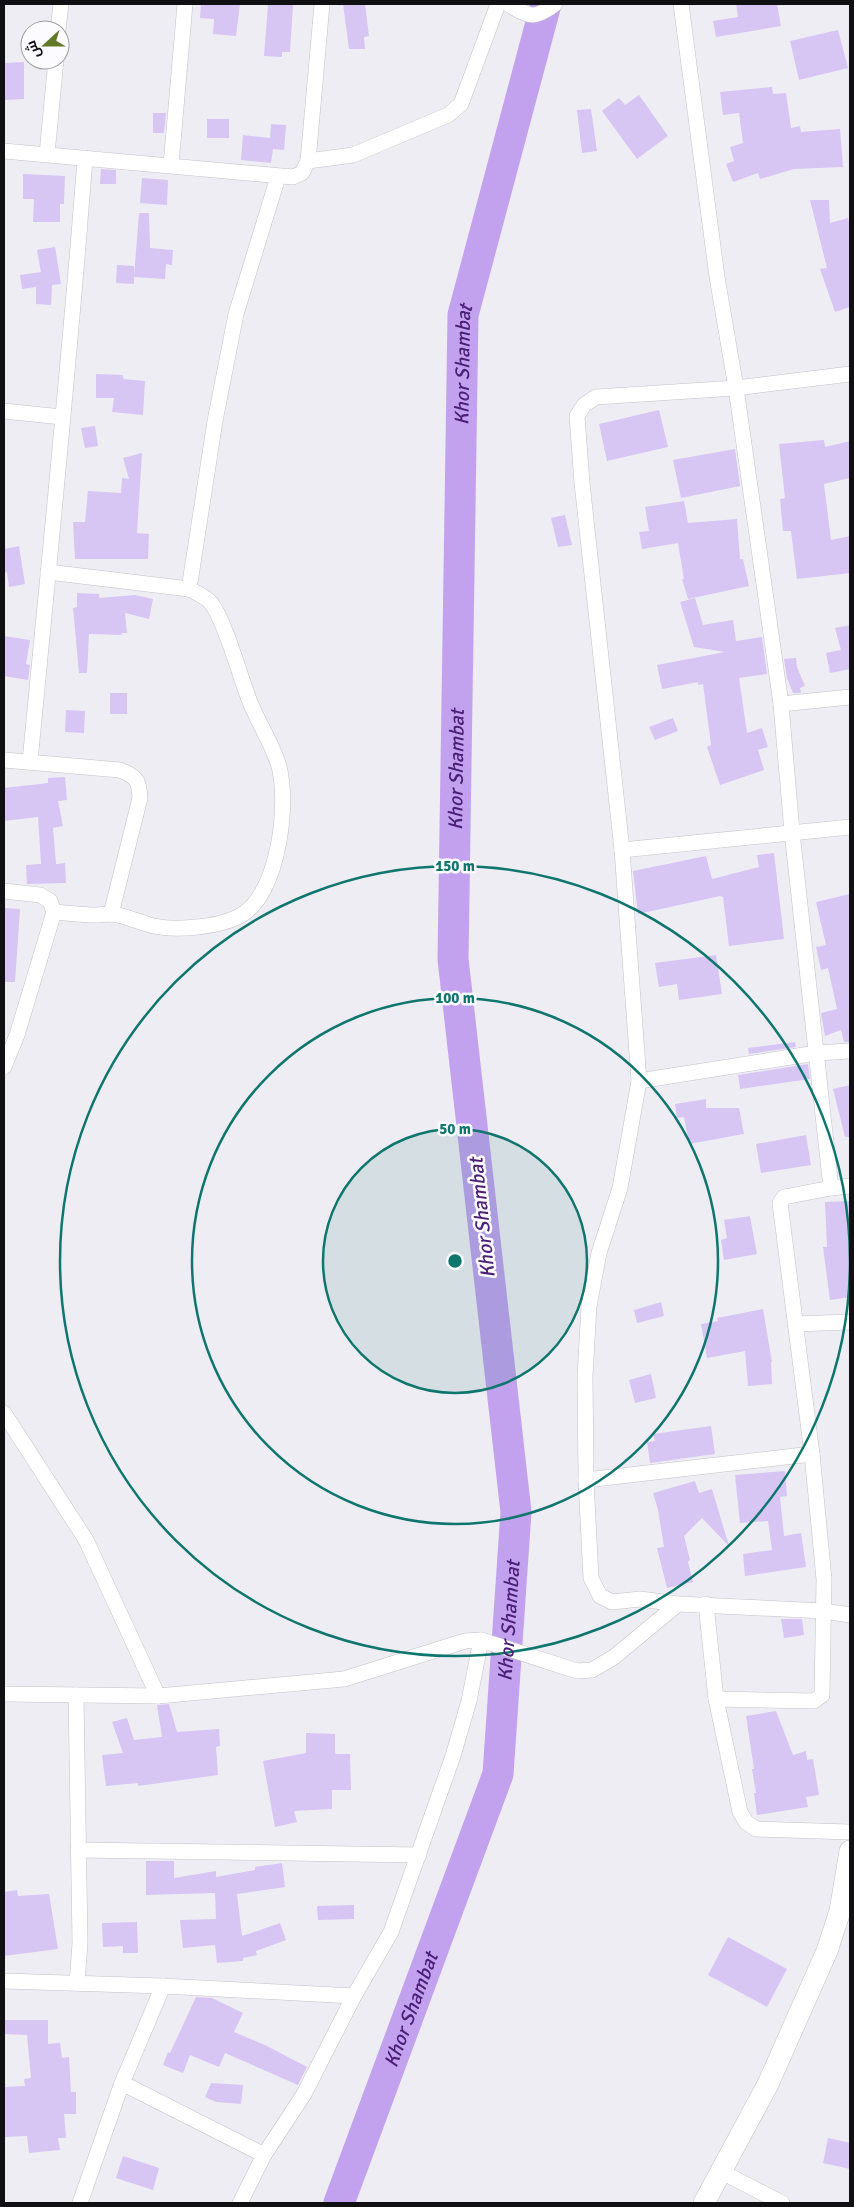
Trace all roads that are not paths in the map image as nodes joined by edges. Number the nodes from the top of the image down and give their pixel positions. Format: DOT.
graph roads {
  1 [pos="61,4"];
  2 [pos="185,4"];
  3 [pos="322,4"];
  4 [pos="498,4"];
  5 [pos="508,4"];
  6 [pos="555,4"];
  7 [pos="681,4"];
  8 [pos="59,20"];
  9 [pos="55,70"];
  10 [pos="4,151"];
  11 [pos="47,154"];
  12 [pos="84,158"];
  13 [pos="308,161"];
  14 [pos="171,165"];
  15 [pos="278,177"];
  16 [pos="850,374"];
  17 [pos="736,388"];
  18 [pos="4,411"];
  19 [pos="62,417"];
  20 [pos="48,572"];
  21 [pos="189,589"];
  22 [pos="850,697"];
  23 [pos="781,704"];
  24 [pos="4,760"];
  25 [pos="30,762"];
  26 [pos="850,827"];
  27 [pos="792,832"];
  28 [pos="622,850"];
  29 [pos="4,891"];
  30 [pos="54,912"];
  31 [pos="111,914"];
  32 [pos="10,1034"];
  33 [pos="850,1051"];
  34 [pos="816,1053"];
  35 [pos="4,1067"];
  36 [pos="639,1080"];
  37 [pos="850,1186"];
  38 [pos="830,1188"];
  39 [pos="850,1322"];
  40 [pos="795,1324"];
  41 [pos="4,1413"];
  42 [pos="812,1454"];
  43 [pos="586,1480"];
  44 [pos="678,1604"];
  45 [pos="706,1604"];
  46 [pos="824,1611"];
  47 [pos="850,1615"];
  48 [pos="481,1640"];
  49 [pos="4,1694"];
  50 [pos="76,1695"];
  51 [pos="158,1696"];
  52 [pos="716,1700"];
  53 [pos="850,1832"];
  54 [pos="78,1850"];
  55 [pos="419,1855"];
  56 [pos="850,1862"];
  57 [pos="4,1981"];
  58 [pos="77,1983"];
  59 [pos="162,1986"];
  60 [pos="354,1996"];
  61 [pos="122,2083"];
  62 [pos="264,2155"];
  63 [pos="720,2171"];
  64 [pos="80,2203"];
  65 [pos="240,2203"];
  66 [pos="704,2203"];
  67 [pos="782,2203"];
  1 -- 8 [label="street"];
  2 -- 14 [label="street"];
  3 -- 13 [label="street"];
  4 -- 13 [label="street"];
  5 -- 6 [label="street"];
  7 -- 17 [label="street"];
  9 -- 11 [label="street"];
  10 -- 11 [label="street"];
  11 -- 12 [label="street"];
  12 -- 14 [label="street"];
  12 -- 19 [label="street"];
  13 -- 15 [label="street"];
  14 -- 15 [label="street"];
  15 -- 21 [label="street"];
  16 -- 17 [label="street"];
  17 -- 23 [label="street"];
  17 -- 28 [label="street"];
  18 -- 19 [label="street"];
  19 -- 20 [label="street"];
  20 -- 21 [label="street"];
  20 -- 25 [label="street"];
  21 -- 31 [label="street"];
  22 -- 23 [label="street"];
  23 -- 27 [label="street"];
  24 -- 25 [label="street"];
  25 -- 31 [label="street"];
  26 -- 27 [label="street"];
  27 -- 28 [label="street"];
  27 -- 34 [label="street"];
  28 -- 36 [label="street"];
  29 -- 30 [label="street"];
  30 -- 31 [label="street"];
  30 -- 32 [label="street"];
  32 -- 35 [label="street"];
  33 -- 34 [label="street"];
  34 -- 36 [label="street"];
  34 -- 38 [label="street"];
  36 -- 43 [label="street"];
  37 -- 38 [label="street"];
  38 -- 40 [label="street"];
  39 -- 40 [label="street"];
  40 -- 42 [label="street"];
  41 -- 51 [label="street"];
  42 -- 43 [label="street"];
  42 -- 46 [label="street"];
  43 -- 44 [label="street"];
  44 -- 45 [label="street"];
  44 -- 48 [label="street"];
  45 -- 46 [label="street"];
  45 -- 52 [label="street"];
  46 -- 47 [label="street"];
  46 -- 52 [label="street"];
  48 -- 51 [label="street"];
  48 -- 55 [label="street"];
  49 -- 50 [label="street"];
  50 -- 51 [label="street"];
  50 -- 54 [label="street"];
  52 -- 53 [label="street"];
  54 -- 55 [label="street"];
  54 -- 58 [label="street"];
  55 -- 60 [label="street"];
  56 -- 63 [label="street"];
  57 -- 58 [label="street"];
  58 -- 59 [label="street"];
  59 -- 60 [label="street"];
  59 -- 61 [label="street"];
  60 -- 62 [label="street"];
  61 -- 62 [label="street"];
  61 -- 64 [label="street"];
  62 -- 65 [label="street"];
  63 -- 66 [label="street"];
  63 -- 67 [label="street"];
}
